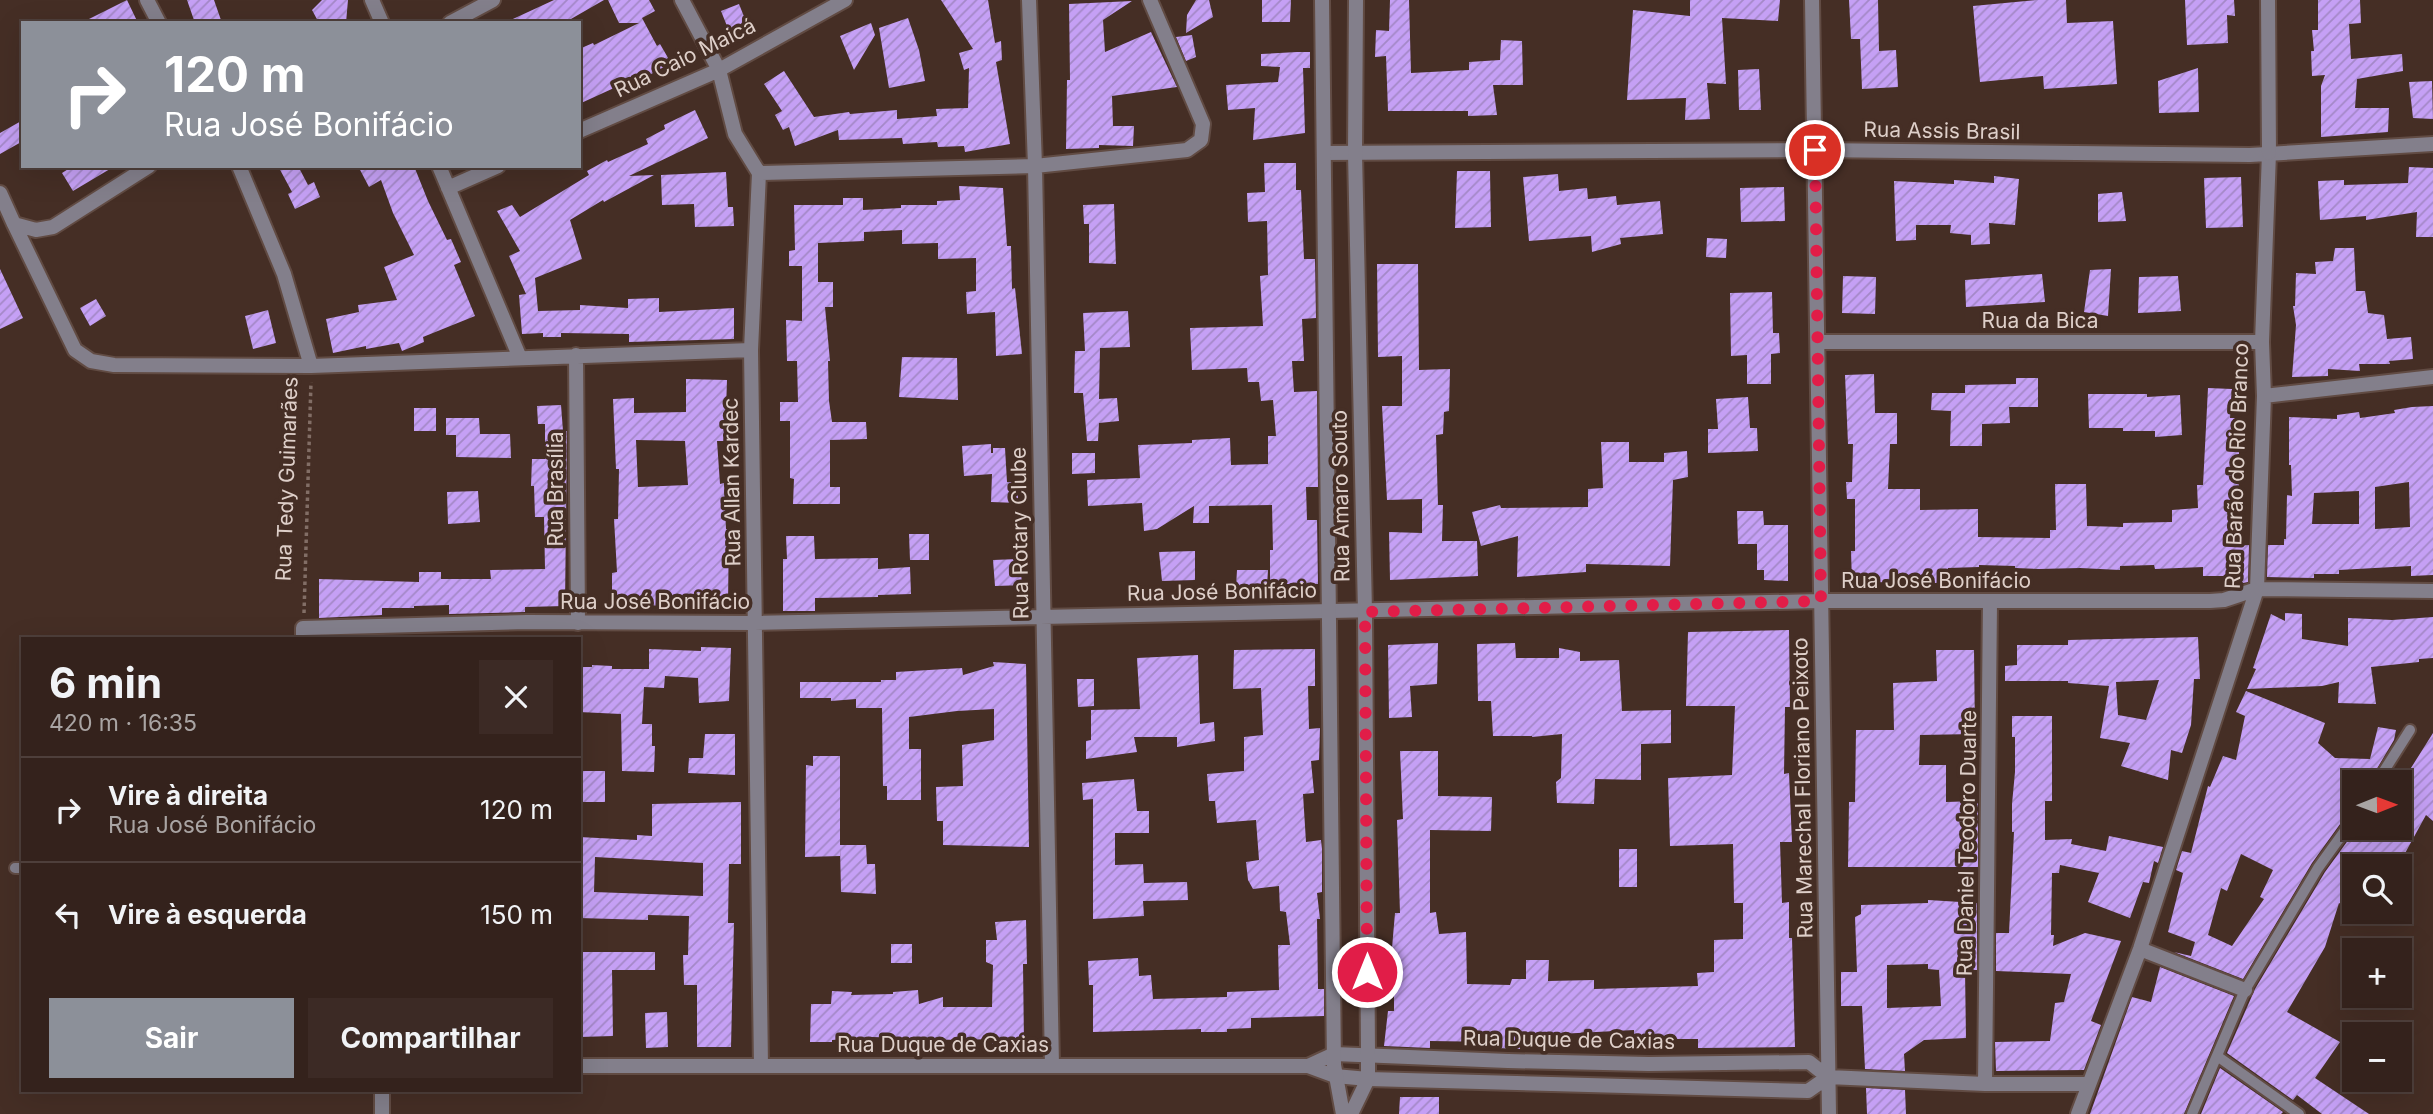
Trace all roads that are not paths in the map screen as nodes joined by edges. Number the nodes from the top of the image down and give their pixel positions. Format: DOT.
graph roads {
  1 [pos="147,0"];
  2 [pos="372,0"];
  3 [pos="493,0"];
  4 [pos="682,0"];
  5 [pos="845,0"];
  6 [pos="1029,0"];
  7 [pos="1150,0"];
  8 [pos="1322,0"];
  9 [pos="1356,0"];
  10 [pos="1812,0"];
  11 [pos="2269,0"];
  12 [pos="158,21"];
  13 [pos="381,21"];
  14 [pos="454,21"];
  15 [pos="719,70"];
  16 [pos="581,130"];
  17 [pos="2433,144"];
  18 [pos="1815,150"];
  19 [pos="1324,153"];
  20 [pos="1355,153"];
  21 [pos="2269,153"];
  22 [pos="1035,166"];
  23 [pos="146,168"];
  24 [pos="240,168"];
  25 [pos="440,168"];
  26 [pos="493,168"];
  27 [pos="759,173"];
  28 [pos="448,188"];
  29 [pos="0,193"];
  30 [pos="14,224"];
  31 [pos="1818,342"];
  32 [pos="2262,342"];
  33 [pos="751,350"];
  34 [pos="576,355"];
  35 [pos="520,358"];
  36 [pos="312,366"];
  37 [pos="2433,377"];
  38 [pos="2264,396"];
  39 [pos="2258,589"];
  40 [pos="2433,591"];
  41 [pos="1821,601"];
  42 [pos="1990,602"];
  43 [pos="1328,611"];
  44 [pos="1365,612"];
  45 [pos="1042,616"];
  46 [pos="527,622"];
  47 [pos="578,623"];
  48 [pos="755,623"];
  49 [pos="303,633"];
  50 [pos="527,637"];
  51 [pos="2410,730"];
  52 [pos="2385,770"];
  53 [pos="2342,834"];
  54 [pos="2140,949"];
  55 [pos="2245,990"];
  56 [pos="1334,1054"];
  57 [pos="1368,1055"];
  58 [pos="2217,1056"];
  59 [pos="1508,1061"];
  60 [pos="1649,1064"];
  61 [pos="581,1066"];
  62 [pos="761,1066"];
  63 [pos="1052,1066"];
  64 [pos="1308,1066"];
  65 [pos="1335,1076"];
  66 [pos="1828,1077"];
  67 [pos="1367,1079"];
  68 [pos="1508,1084"];
  69 [pos="1985,1084"];
  70 [pos="2089,1084"];
  71 [pos="1650,1088"];
  72 [pos="382,1092"];
  73 [pos="382,1114"];
  74 [pos="1343,1114"];
  75 [pos="1351,1114"];
  76 [pos="1829,1114"];
  77 [pos="2078,1114"];
  78 [pos="2192,1114"];
  79 [pos="2299,1114"];
  1 -- 12 [label="street"];
  2 -- 13 [label="street"];
  3 -- 14 [label="street"];
  4 -- 15 [label="street"];
  5 -- 15 [label="street, Rua Caio Maicá"];
  6 -- 22 [label="street, Rua Rotary Clube"];
  7 -- 22 [label="street"];
  8 -- 19 [label="street, Rua Amaro Souto"];
  9 -- 20 [label="street, Rua Amaro Souto"];
  10 -- 18 [label="street, Rua Marechal Floriano Peixoto"];
  11 -- 21 [label="street, Rua Barão do Rio Branco"];
  15 -- 16 [label="street, Rua Caio Maicá"];
  15 -- 27 [label="street"];
  17 -- 21 [label="street, Rua Assis Brasil"];
  18 -- 20 [label="street, Rua Assis Brasil"];
  18 -- 21 [label="street, Rua Assis Brasil"];
  18 -- 31 [label="street, Rua Marechal Floriano Peixoto"];
  19 -- 20 [label="street, Rua Assis Brasil"];
  19 -- 43 [label="street, Rua Amaro Souto"];
  20 -- 44 [label="street, Rua Amaro Souto"];
  21 -- 32 [label="street, Rua Barão do Rio Branco"];
  22 -- 27 [label="street"];
  22 -- 45 [label="street, Rua Rotary Clube"];
  23 -- 30 [label="street"];
  24 -- 36 [label="street, Rua Tedy Guimarães"];
  25 -- 28 [label="street"];
  26 -- 28 [label="street"];
  27 -- 33 [label="street, Rua Allan Kardec"];
  28 -- 35 [label="street"];
  29 -- 30 [label="street"];
  30 -- 36 [label="street"];
  31 -- 32 [label="street, Rua da Bica"];
  31 -- 41 [label="street, Rua Marechal Floriano Peixoto"];
  32 -- 38 [label="street, Rua Barão do Rio Branco"];
  33 -- 34 [label="street"];
  33 -- 48 [label="street, Rua Allan Kardec"];
  34 -- 35 [label="street"];
  34 -- 47 [label="street, Rua Brasília"];
  35 -- 36 [label="street"];
  37 -- 38 [label="street"];
  38 -- 39 [label="street, Rua Barão do Rio Branco"];
  39 -- 40 [label="street, Rua José Bonifácio"];
  39 -- 42 [label="street, Rua José Bonifácio"];
  39 -- 54 [label="street, Rua Barão do Rio Branco"];
  41 -- 42 [label="street, Rua José Bonifácio"];
  41 -- 44 [label="street, Rua José Bonifácio"];
  41 -- 66 [label="street, Rua Marechal Floriano Peixoto"];
  42 -- 69 [label="street, Rua Daniel Teodoro Duarte"];
  43 -- 44 [label="street, Rua José Bonifácio"];
  43 -- 45 [label="street, Rua José Bonifácio"];
  43 -- 56 [label="street, Rua Amaro Souto"];
  44 -- 57 [label="street, Rua Amaro Souto"];
  45 -- 48 [label="street, Rua José Bonifácio"];
  45 -- 63 [label="street, Rua Rotary Clube"];
  46 -- 47 [label="street, Rua José Bonifácio"];
  46 -- 49 [label="street, Rua José Bonifácio"];
  46 -- 50 [label="street"];
  47 -- 48 [label="street, Rua José Bonifácio"];
  48 -- 62 [label="street, Rua Allan Kardec"];
  51 -- 52 [label="lane"];
  53 -- 55 [label="lane"];
  54 -- 55 [label="street"];
  54 -- 70 [label="street, Rua Barão do Rio Branco"];
  55 -- 58 [label="lane"];
  56 -- 57 [label="street, Rua Duque de Caxias"];
  56 -- 64 [label="street, Rua Duque de Caxias"];
  56 -- 65 [label="street, Rua Amaro Souto"];
  57 -- 59 [label="street, Rua Duque de Caxias"];
  57 -- 67 [label="street, Rua Amaro Souto"];
  58 -- 78 [label="lane"];
  58 -- 79 [label="lane"];
  59 -- 60 [label="street, Rua Duque de Caxias"];
  59 -- 68 [label="street"];
  60 -- 66 [label="street, Rua Duque de Caxias"];
  60 -- 71 [label="street"];
  61 -- 62 [label="street, Rua Duque de Caxias"];
  62 -- 63 [label="street, Rua Duque de Caxias"];
  63 -- 64 [label="street, Rua Duque de Caxias"];
  64 -- 65 [label="street, Rua Duque de Caxias"];
  65 -- 67 [label="street, Rua Duque de Caxias"];
  65 -- 74 [label="street, Rua Amaro Souto"];
  66 -- 69 [label="street, Rua Duque de Caxias"];
  66 -- 71 [label="street, Rua Duque de Caxias"];
  66 -- 76 [label="street, Rua Marechal Floriano Peixoto"];
  67 -- 68 [label="street, Rua Duque de Caxias"];
  67 -- 75 [label="street, Rua Amaro Souto"];
  68 -- 71 [label="street, Rua Duque de Caxias"];
  69 -- 70 [label="street, Rua Duque de Caxias"];
  70 -- 77 [label="street, Rua Barão do Rio Branco"];
  72 -- 73 [label="street"];
}
